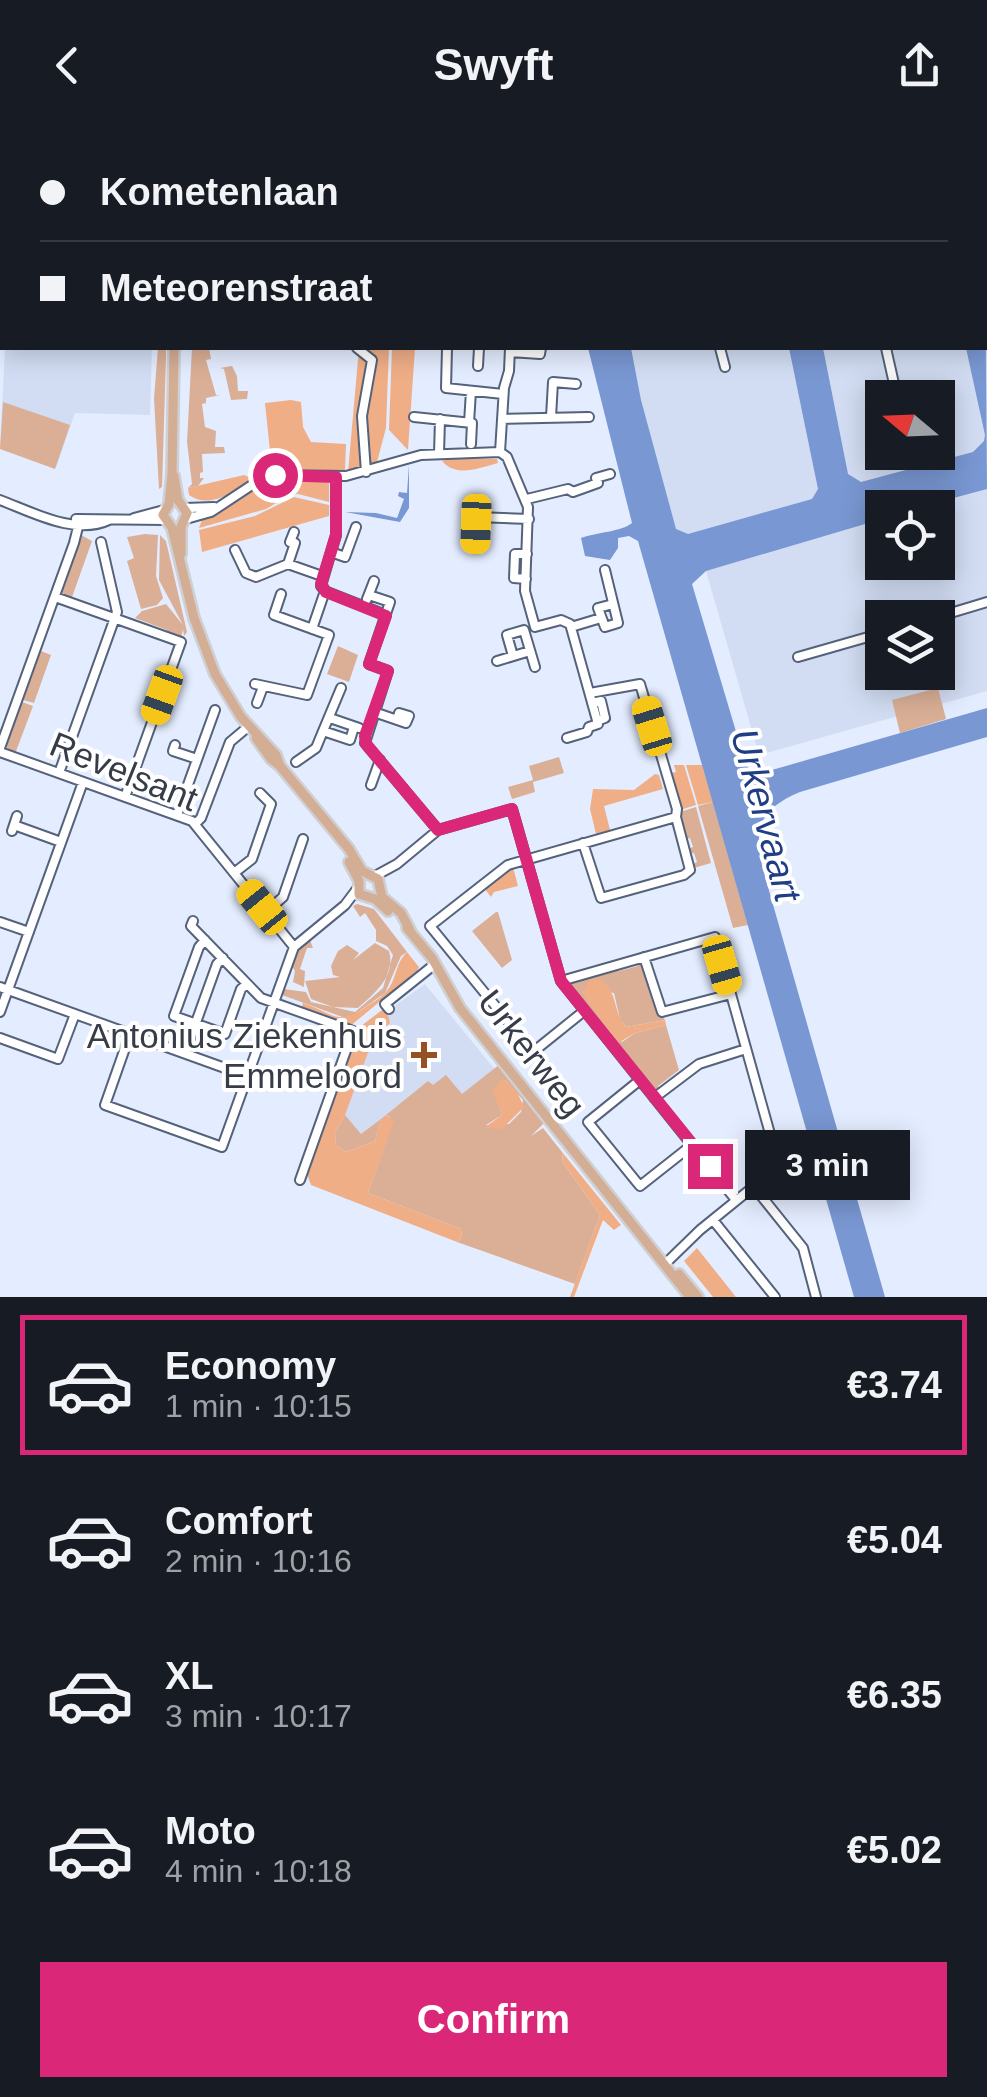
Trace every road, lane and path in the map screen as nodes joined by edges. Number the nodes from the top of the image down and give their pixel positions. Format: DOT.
graph roads {
  1 [pos="360,350"];
  2 [pos="447,350"];
  3 [pos="479,350"];
  4 [pos="510,350"];
  5 [pos="541,350"];
  6 [pos="721,350"];
  7 [pos="886,350"];
  8 [pos="176,351"];
  9 [pos="478,366"];
  10 [pos="725,367"];
  11 [pos="893,380"];
  12 [pos="576,384"];
  13 [pos="470,391"];
  14 [pos="503,394"];
  15 [pos="414,416"];
  16 [pos="551,417"];
  17 [pos="589,417"];
  18 [pos="440,419"];
  19 [pos="502,419"];
  20 [pos="469,422"];
  21 [pos="471,444"];
  22 [pos="500,452"];
  23 [pos="439,454"];
  24 [pos="366,472"];
  25 [pos="610,474"];
  26 [pos="336,477"];
  27 [pos="527,498"];
  28 [pos="0,500"];
  29 [pos="175,514"];
  30 [pos="529,519"];
  31 [pos="80,523"];
  32 [pos="356,527"];
  33 [pos="294,532"];
  34 [pos="101,542"];
  35 [pos="476,544"];
  36 [pos="235,550"];
  37 [pos="330,552"];
  38 [pos="288,564"];
  39 [pos="605,570"];
  40 [pos="322,576"];
  41 [pos="374,582"];
  42 [pos="325,591"];
  43 [pos="282,594"];
  44 [pos="369,595"];
  45 [pos="55,597"];
  46 [pos="987,602"];
  47 [pos="613,604"];
  48 [pos="364,608"];
  49 [pos="955,612"];
  50 [pos="386,616"];
  51 [pos="115,618"];
  52 [pos="601,618"];
  53 [pos="534,626"];
  54 [pos="571,626"];
  55 [pos="312,628"];
  56 [pos="524,630"];
  57 [pos="865,637"];
  58 [pos="530,651"];
  59 [pos="513,656"];
  60 [pos="798,657"];
  61 [pos="497,661"];
  62 [pos="535,667"];
  63 [pos="341,688"];
  64 [pos="591,698"];
  65 [pos="258,702"];
  66 [pos="215,710"];
  67 [pos="374,712"];
  68 [pos="330,718"];
  69 [pos="397,720"];
  70 [pos="354,727"];
  71 [pos="324,730"];
  72 [pos="252,731"];
  73 [pos="367,731"];
  74 [pos="567,738"];
  75 [pos="175,745"];
  76 [pos="0,750"];
  77 [pos="197,759"];
  78 [pos="380,760"];
  79 [pos="296,762"];
  80 [pos="376,770"];
  81 [pos="390,770"];
  82 [pos="58,773"];
  83 [pos="83,782"];
  84 [pos="371,786"];
  85 [pos="260,793"];
  86 [pos="125,797"];
  87 [pos="177,816"];
  88 [pos="676,817"];
  89 [pos="14,824"];
  90 [pos="195,824"];
  91 [pos="438,830"];
  92 [pos="304,840"];
  93 [pos="61,842"];
  94 [pos="583,843"];
  95 [pos="526,859"];
  96 [pos="234,873"];
  97 [pos="369,886"];
  98 [pos="266,912"];
  99 [pos="193,921"];
  100 [pos="0,922"];
  101 [pos="29,932"];
  102 [pos="205,940"];
  103 [pos="294,947"];
  104 [pos="644,957"];
  105 [pos="223,958"];
  106 [pos="434,964"];
  107 [pos="561,981"];
  108 [pos="247,984"];
  109 [pos="4,988"];
  110 [pos="731,994"];
  111 [pos="274,1002"];
  112 [pos="389,1009"];
  113 [pos="584,1011"];
  114 [pos="0,1012"];
  115 [pos="74,1014"];
  116 [pos="196,1023"];
  117 [pos="130,1034"];
  118 [pos="0,1038"];
  119 [pos="746,1049"];
  120 [pos="185,1054"];
  121 [pos="247,1076"];
  122 [pos="640,1080"];
  123 [pos="654,1098"];
  124 [pos="692,1145"];
  125 [pos="300,1180"];
  126 [pos="754,1187"];
  127 [pos="736,1200"];
  128 [pos="713,1220"];
  129 [pos="667,1263"];
  130 [pos="690,1297"];
  131 [pos="698,1297"];
  132 [pos="776,1297"];
  133 [pos="816,1297"];
  1 -- 24 [label="street"];
  2 -- 13 [label="street"];
  3 -- 9 [label="street"];
  4 -- 5 [label="street"];
  4 -- 14 [label="street"];
  6 -- 10 [label="street"];
  7 -- 11 [label="street"];
  8 -- 29 [label="main road, Urkerweg"];
  12 -- 16 [label="street"];
  13 -- 14 [label="street"];
  13 -- 20 [label="street"];
  14 -- 19 [label="street"];
  15 -- 18 [label="street"];
  16 -- 17 [label="street"];
  16 -- 19 [label="street"];
  18 -- 20 [label="street"];
  18 -- 23 [label="street"];
  19 -- 22 [label="street"];
  20 -- 21 [label="street"];
  22 -- 23 [label="street"];
  22 -- 27 [label="street"];
  23 -- 24 [label="street"];
  24 -- 26 [label="street"];
  25 -- 27 [label="street"];
  26 -- 29 [label="street"];
  26 -- 37 [label="street"];
  27 -- 30 [label="street"];
  28 -- 31 [label="street"];
  29 -- 31 [label="street"];
  29 -- 72 [label="main road, Urkerweg"];
  30 -- 35 [label="street"];
  30 -- 53 [label="street"];
  31 -- 45 [label="street"];
  32 -- 37 [label="street"];
  33 -- 38 [label="street"];
  34 -- 51 [label="street"];
  36 -- 38 [label="street"];
  37 -- 40 [label="street"];
  38 -- 40 [label="street"];
  39 -- 47 [label="street"];
  40 -- 42 [label="street"];
  41 -- 44 [label="street"];
  42 -- 48 [label="street"];
  42 -- 55 [label="street"];
  43 -- 55 [label="street"];
  44 -- 48 [label="street"];
  44 -- 50 [label="street"];
  45 -- 51 [label="street"];
  45 -- 76 [label="street"];
  46 -- 49 [label="street"];
  47 -- 52 [label="street"];
  47 -- 52 [label="street"];
  48 -- 50 [label="street"];
  50 -- 67 [label="street"];
  51 -- 82 [label="street"];
  51 -- 86 [label="street"];
  52 -- 54 [label="street"];
  53 -- 54 [label="street"];
  53 -- 56 [label="street"];
  54 -- 64 [label="street"];
  55 -- 65 [label="street"];
  56 -- 58 [label="street"];
  56 -- 59 [label="street"];
  57 -- 60 [label="street"];
  58 -- 59 [label="street"];
  58 -- 62 [label="street"];
  59 -- 61 [label="street"];
  63 -- 68 [label="street"];
  64 -- 74 [label="street"];
  64 -- 88 [label="street"];
  66 -- 77 [label="street"];
  67 -- 69 [label="street"];
  67 -- 73 [label="street"];
  68 -- 70 [label="street"];
  68 -- 71 [label="street"];
  70 -- 71 [label="street"];
  70 -- 73 [label="street"];
  71 -- 79 [label="street"];
  72 -- 90 [label="street"];
  72 -- 97 [label="main road, Urkerweg"];
  73 -- 78 [label="street"];
  75 -- 77 [label="street"];
  76 -- 82 [label="street, Revelsant"];
  77 -- 87 [label="street"];
  78 -- 80 [label="street"];
  78 -- 81 [label="street"];
  80 -- 81 [label="street"];
  80 -- 84 [label="street"];
  81 -- 91 [label="street"];
  82 -- 83 [label="street, Revelsant"];
  83 -- 86 [label="street, Revelsant"];
  83 -- 93 [label="street"];
  85 -- 96 [label="street"];
  86 -- 87 [label="street, Revelsant"];
  87 -- 90 [label="street, Revelsant"];
  88 -- 94 [label="street"];
  88 -- 94 [label="street"];
  89 -- 93 [label="street"];
  90 -- 96 [label="street, Revelsant"];
  91 -- 95 [label="street"];
  91 -- 97 [label="street"];
  92 -- 98 [label="street"];
  93 -- 101 [label="street"];
  94 -- 95 [label="street"];
  95 -- 107 [label="street"];
  95 -- 113 [label="street"];
  96 -- 98 [label="street, Revelsant"];
  97 -- 103 [label="street"];
  97 -- 106 [label="main road, Urkerweg"];
  98 -- 103 [label="street, Revelsant"];
  99 -- 102 [label="street"];
  100 -- 101 [label="street"];
  101 -- 109 [label="street"];
  102 -- 105 [label="street"];
  102 -- 116 [label="street"];
  103 -- 111 [label="street"];
  104 -- 107 [label="street"];
  104 -- 110 [label="street"];
  104 -- 110 [label="street"];
  105 -- 108 [label="street"];
  105 -- 116 [label="street"];
  106 -- 112 [label="street"];
  106 -- 129 [label="main road, Urkerweg"];
  107 -- 113 [label="street"];
  108 -- 111 [label="street"];
  108 -- 116 [label="street"];
  109 -- 114 [label="street"];
  109 -- 115 [label="street"];
  110 -- 119 [label="street"];
  111 -- 121 [label="street"];
  111 -- 125 [label="street"];
  113 -- 122 [label="street"];
  115 -- 117 [label="street"];
  115 -- 118 [label="street"];
  116 -- 120 [label="street"];
  117 -- 120 [label="street"];
  117 -- 121 [label="street"];
  119 -- 123 [label="street"];
  119 -- 126 [label="street"];
  120 -- 121 [label="street"];
  122 -- 123 [label="street"];
  122 -- 124 [label="street"];
  123 -- 124 [label="street"];
  124 -- 127 [label="street"];
  126 -- 127 [label="street"];
  126 -- 133 [label="street"];
  127 -- 128 [label="street"];
  128 -- 129 [label="street"];
  128 -- 132 [label="street"];
  129 -- 130 [label="main road, Urkerweg"];
  129 -- 131 [label="main road, Urkerweg"];
}
